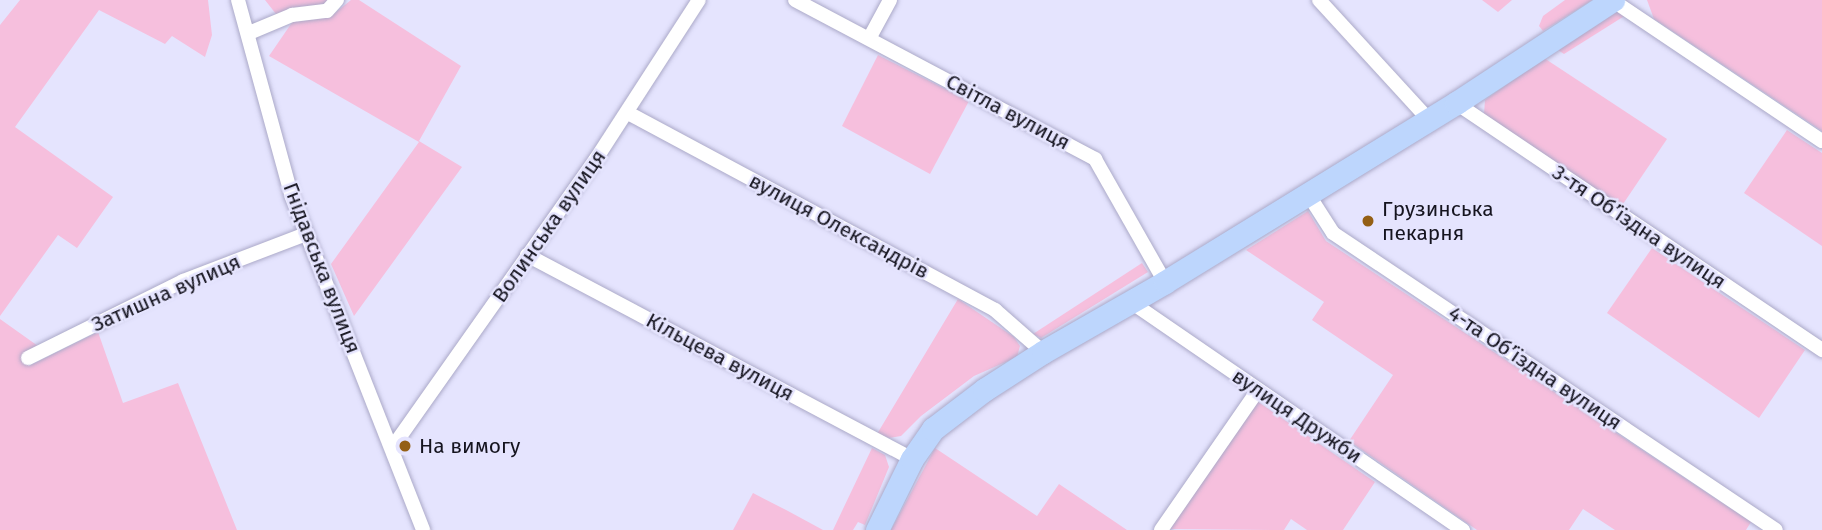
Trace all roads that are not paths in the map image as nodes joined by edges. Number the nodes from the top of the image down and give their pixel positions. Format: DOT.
graph roads {
  1 [pos="238,0"];
  2 [pos="337,0"];
  3 [pos="699,0"];
  4 [pos="795,0"];
  5 [pos="890,0"];
  6 [pos="1319,0"];
  7 [pos="1613,0"];
  8 [pos="249,33"];
  9 [pos="870,37"];
  10 [pos="1456,103"];
  11 [pos="628,113"];
  12 [pos="1429,120"];
  13 [pos="1822,141"];
  14 [pos="1308,194"];
  15 [pos="306,234"];
  16 [pos="527,255"];
  17 [pos="1165,282"];
  18 [pos="1131,302"];
  19 [pos="1822,351"];
  20 [pos="1043,352"];
  21 [pos="29,358"];
  22 [pos="1258,390"];
  23 [pos="392,447"];
  24 [pos="912,460"];
  25 [pos="423,530"];
  26 [pos="877,530"];
  27 [pos="1161,530"];
  28 [pos="1463,530"];
  29 [pos="1776,530"];
  1 -- 8 [label="street, Гнідавська вулиця"];
  2 -- 8 [label="street"];
  3 -- 11 [label="street, Волинська вулиця"];
  4 -- 9 [label="street, Світла вулиця"];
  5 -- 9 [label="street"];
  6 -- 12 [label="street"];
  7 -- 10 [label="main road"];
  7 -- 13 [label="street"];
  8 -- 15 [label="street, Гнідавська вулиця"];
  9 -- 17 [label="street, Світла вулиця"];
  10 -- 12 [label="main road"];
  10 -- 19 [label="street, 3-тя Обʼїздна вулиця"];
  11 -- 16 [label="street, Волинська вулиця"];
  11 -- 20 [label="street, вулиця Олександрів"];
  12 -- 14 [label="main road"];
  14 -- 17 [label="main road"];
  14 -- 29 [label="street, 4-та Обʼїздна вулиця"];
  15 -- 21 [label="street, Затишна вулиця"];
  15 -- 23 [label="street, Гнідавська вулиця"];
  16 -- 23 [label="street, Волинська вулиця"];
  16 -- 24 [label="street, Кільцева вулиця"];
  17 -- 18 [label="main road"];
  18 -- 20 [label="main road"];
  18 -- 22 [label="street, вулиця Дружби"];
  20 -- 24 [label="main road"];
  22 -- 27 [label="street"];
  22 -- 28 [label="street, вулиця Дружби"];
  23 -- 25 [label="street, Гнідавська вулиця"];
  24 -- 26 [label="main road"];
}
